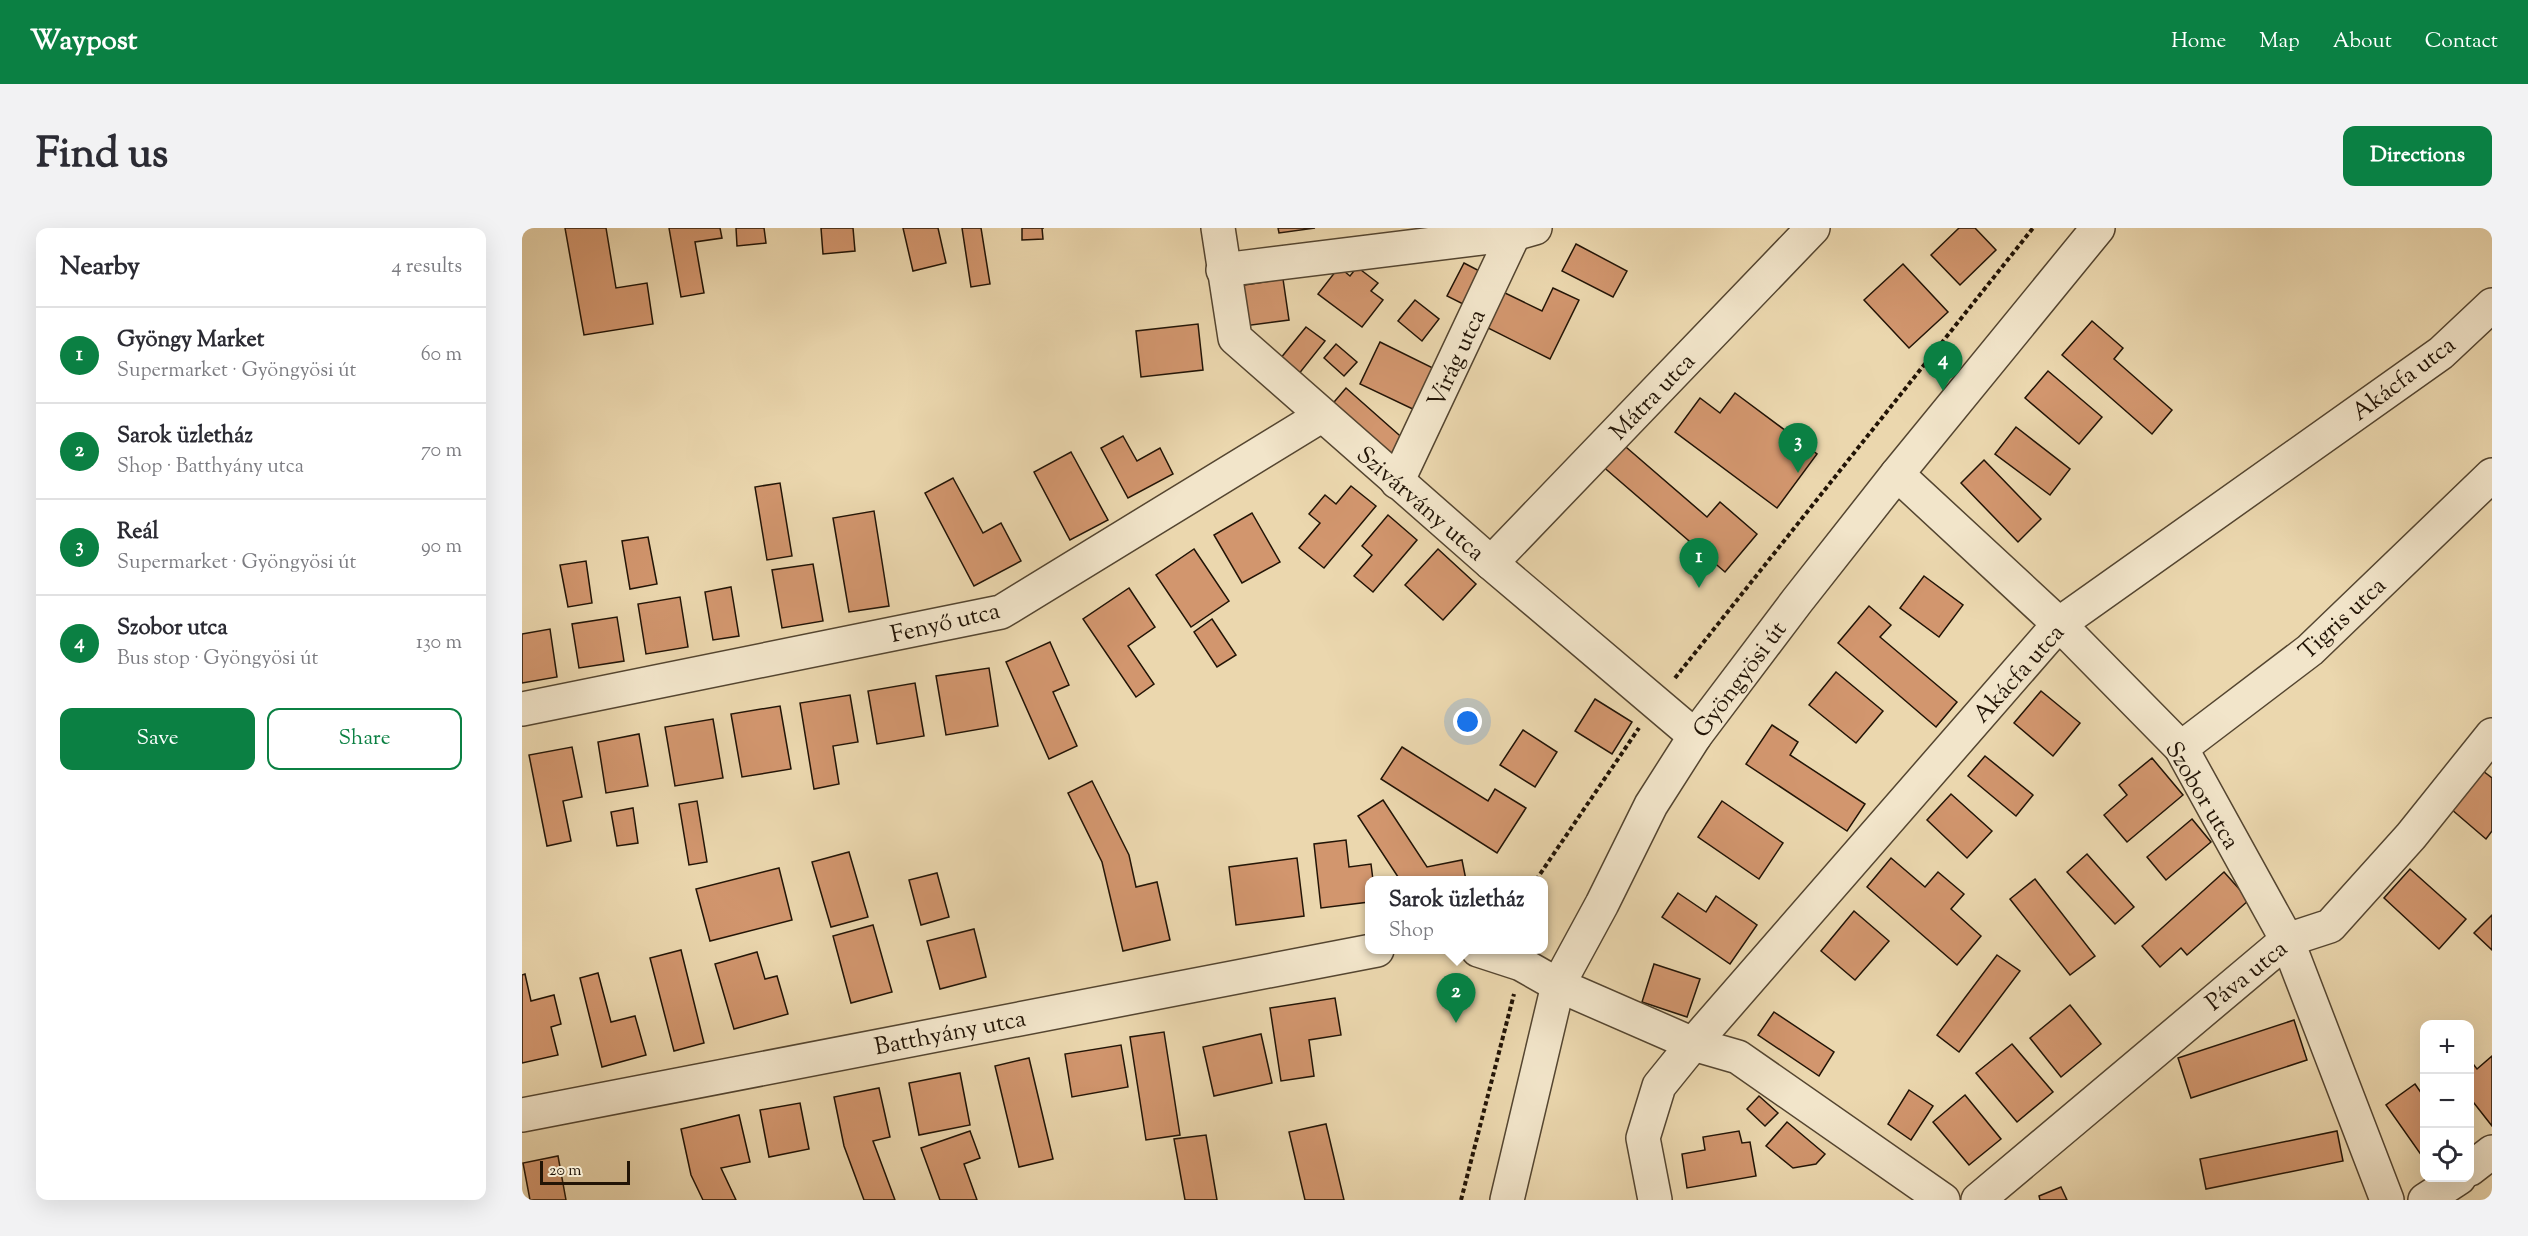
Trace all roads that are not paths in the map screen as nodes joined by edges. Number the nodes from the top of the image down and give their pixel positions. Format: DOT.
graph roads {
  1 [pos="1218,228"];
  2 [pos="1813,228"];
  3 [pos="2098,228"];
  4 [pos="1525,231"];
  5 [pos="1223,270"];
  6 [pos="2492,305"];
  7 [pos="1321,416"];
  8 [pos="1897,474"];
  9 [pos="2492,475"];
  10 [pos="1397,482"];
  11 [pos="1491,563"];
  12 [pos="2059,624"];
  13 [pos="522,709"];
  14 [pos="2492,735"];
  15 [pos="1695,736"];
  16 [pos="2181,748"];
  17 [pos="2287,939"];
  18 [pos="1365,952"];
  19 [pos="1490,954"];
  20 [pos="1558,985"];
  21 [pos="1693,1044"];
  22 [pos="522,1115"];
  23 [pos="2492,1152"];
  24 [pos="2474,1165"];
  25 [pos="2453,1182"];
  26 [pos="1507,1200"];
  27 [pos="1655,1200"];
  28 [pos="1943,1200"];
  29 [pos="1978,1200"];
  30 [pos="2387,1200"];
  31 [pos="2425,1200"];
  1 -- 5 [label="street, Szivárvány utca"];
  2 -- 11 [label="street, Mátra utca"];
  3 -- 8 [label="street, Gyöngyösi út"];
  4 -- 5 [label="street"];
  4 -- 10 [label="street, Virág utca"];
  5 -- 7 [label="street, Szivárvány utca"];
  6 -- 12 [label="street, Akácfa utca"];
  7 -- 10 [label="street, Szivárvány utca"];
  7 -- 13 [label="street, Fenyő utca"];
  8 -- 12 [label="street, Szobor utca"];
  8 -- 15 [label="street, Gyöngyösi út"];
  9 -- 16 [label="street, Tigris utca"];
  10 -- 11 [label="street, Szivárvány utca"];
  11 -- 15 [label="street, Szivárvány utca"];
  12 -- 16 [label="street, Szobor utca"];
  12 -- 21 [label="street, Akácfa utca"];
  14 -- 17 [label="street, Páva utca"];
  15 -- 20 [label="street, Gyöngyösi út"];
  16 -- 17 [label="street, Szobor utca"];
  17 -- 29 [label="street, Páva utca"];
  17 -- 30 [label="street, Szobor utca"];
  18 -- 22 [label="street, Batthyány utca"];
  19 -- 20 [label="street"];
  20 -- 21 [label="street"];
  20 -- 26 [label="street, Gyöngyösi út"];
  21 -- 27 [label="street, Akácfa utca"];
  21 -- 28 [label="street"];
  23 -- 24 [label="street"];
  25 -- 31 [label="street"];
}
